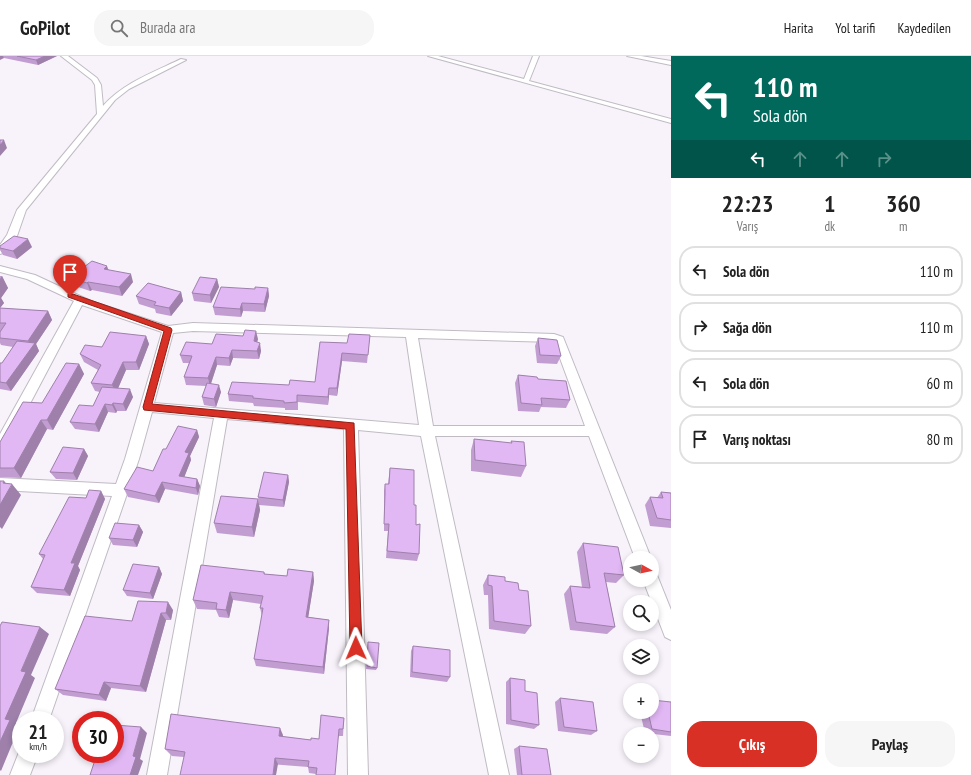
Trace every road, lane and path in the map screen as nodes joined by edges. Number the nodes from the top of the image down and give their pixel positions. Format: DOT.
graph roads {
  1 [pos="64,56"];
  2 [pos="431,56"];
  3 [pos="536,56"];
  4 [pos="630,56"];
  5 [pos="184,60"];
  6 [pos="671,63"];
  7 [pos="526,81"];
  8 [pos="100,113"];
  9 [pos="671,121"];
  10 [pos="0,251"];
  11 [pos="0,269"];
  12 [pos="80,300"];
  13 [pos="168,330"];
  14 [pos="410,333"];
  15 [pos="147,407"];
  16 [pos="222,414"];
  17 [pos="351,425"];
  18 [pos="594,431"];
  19 [pos="427,432"];
  20 [pos="0,446"];
  21 [pos="0,484"];
  22 [pos="121,490"];
  23 [pos="640,551"];
  24 [pos="654,587"];
  25 [pos="671,631"];
  26 [pos="43,711"];
  27 [pos="25,763"];
  28 [pos="20,775"];
  29 [pos="157,775"];
  30 [pos="358,775"];
  31 [pos="499,775"];
  1 -- 8 [label="street"];
  2 -- 7 [label="street"];
  3 -- 7 [label="street"];
  4 -- 6 [label="street"];
  5 -- 8 [label="street"];
  7 -- 9 [label="street"];
  8 -- 10 [label="street"];
  11 -- 12 [label="street"];
  12 -- 13 [label="street"];
  12 -- 20 [label="street"];
  13 -- 14 [label="street"];
  13 -- 15 [label="street"];
  14 -- 18 [label="street"];
  14 -- 19 [label="street"];
  15 -- 16 [label="street"];
  15 -- 22 [label="street"];
  16 -- 17 [label="street"];
  16 -- 29 [label="street"];
  17 -- 19 [label="street"];
  17 -- 30 [label="street"];
  18 -- 19 [label="street"];
  18 -- 23 [label="street"];
  19 -- 31 [label="street"];
  21 -- 22 [label="street"];
  22 -- 26 [label="street"];
  24 -- 25 [label="street"];
  27 -- 28 [label="street"];
}
